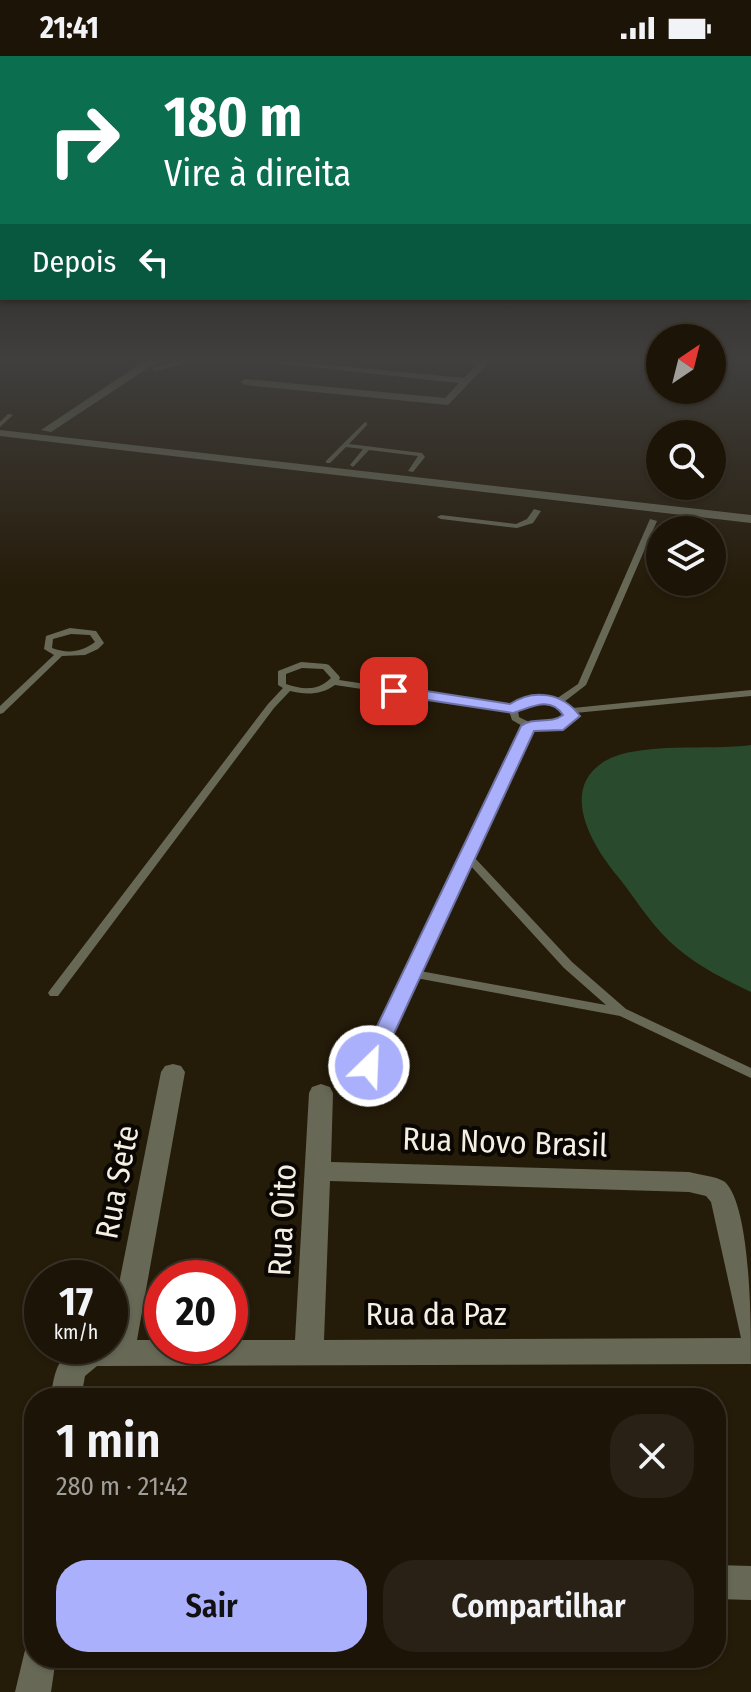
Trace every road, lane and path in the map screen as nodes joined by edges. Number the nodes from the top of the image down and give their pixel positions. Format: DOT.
graph roads {
  1 [pos="78,435"];
  2 [pos="94,435"];
  3 [pos="354,435"];
  4 [pos="344,445"];
  5 [pos="368,447"];
  6 [pos="328,462"];
  7 [pos="353,465"];
  8 [pos="411,471"];
  9 [pos="751,510"];
  10 [pos="537,511"];
  11 [pos="441,517"];
  12 [pos="751,519"];
  13 [pos="646,537"];
  14 [pos="60,654"];
  15 [pos="334,682"];
  16 [pos="288,688"];
  17 [pos="751,693"];
  18 [pos="558,702"];
  19 [pos="513,709"];
  20 [pos="0,711"];
  21 [pos="571,711"];
  22 [pos="529,726"];
  23 [pos="466,854"];
  24 [pos="410,973"];
  25 [pos="54,993"];
  26 [pos="622,1012"];
  27 [pos="369,1066"];
  28 [pos="173,1072"];
  29 [pos="751,1073"];
  30 [pos="321,1093"];
  31 [pos="319,1171"];
  32 [pos="128,1310"];
  33 [pos="751,1330"];
  34 [pos="309,1349"];
  35 [pos="751,1351"];
  36 [pos="128,1352"];
  37 [pos="74,1364"];
  38 [pos="67,1388"];
  39 [pos="726,1582"];
  40 [pos="751,1583"];
  41 [pos="37,1668"];
  42 [pos="33,1692"];
  1 -- 12 [label="street"];
  2 -- 6 [label="street"];
  3 -- 4 [label="lane"];
  4 -- 5 [label="lane"];
  4 -- 6 [label="lane"];
  5 -- 7 [label="lane"];
  5 -- 8 [label="lane"];
  6 -- 7 [label="street"];
  7 -- 8 [label="street"];
  8 -- 9 [label="street"];
  10 -- 11 [label="lane"];
  13 -- 18 [label="lane"];
  14 -- 14 [label="lane"];
  14 -- 20 [label="lane"];
  15 -- 16 [label="lane"];
  15 -- 16 [label="lane"];
  15 -- 19 [label="lane"];
  16 -- 25 [label="lane"];
  17 -- 21 [label="lane"];
  18 -- 19 [label="lane"];
  18 -- 21 [label="lane"];
  19 -- 22 [label="lane"];
  21 -- 22 [label="lane"];
  22 -- 23 [label="lane"];
  23 -- 24 [label="lane"];
  23 -- 26 [label="lane"];
  24 -- 26 [label="lane"];
  24 -- 27 [label="lane"];
  26 -- 29 [label="lane"];
  28 -- 32 [label="street, Rua Sete"];
  30 -- 31 [label="street, Rua Oito"];
  31 -- 33 [label="street, Rua Novo Brasil"];
  31 -- 34 [label="street, Rua Oito"];
  34 -- 35 [label="street, Rua da Paz"];
  34 -- 36 [label="street, Rua da Paz"];
  37 -- 38 [label="street, Rua da Paz"];
  39 -- 40 [label="street"];
  41 -- 42 [label="street"];
}
